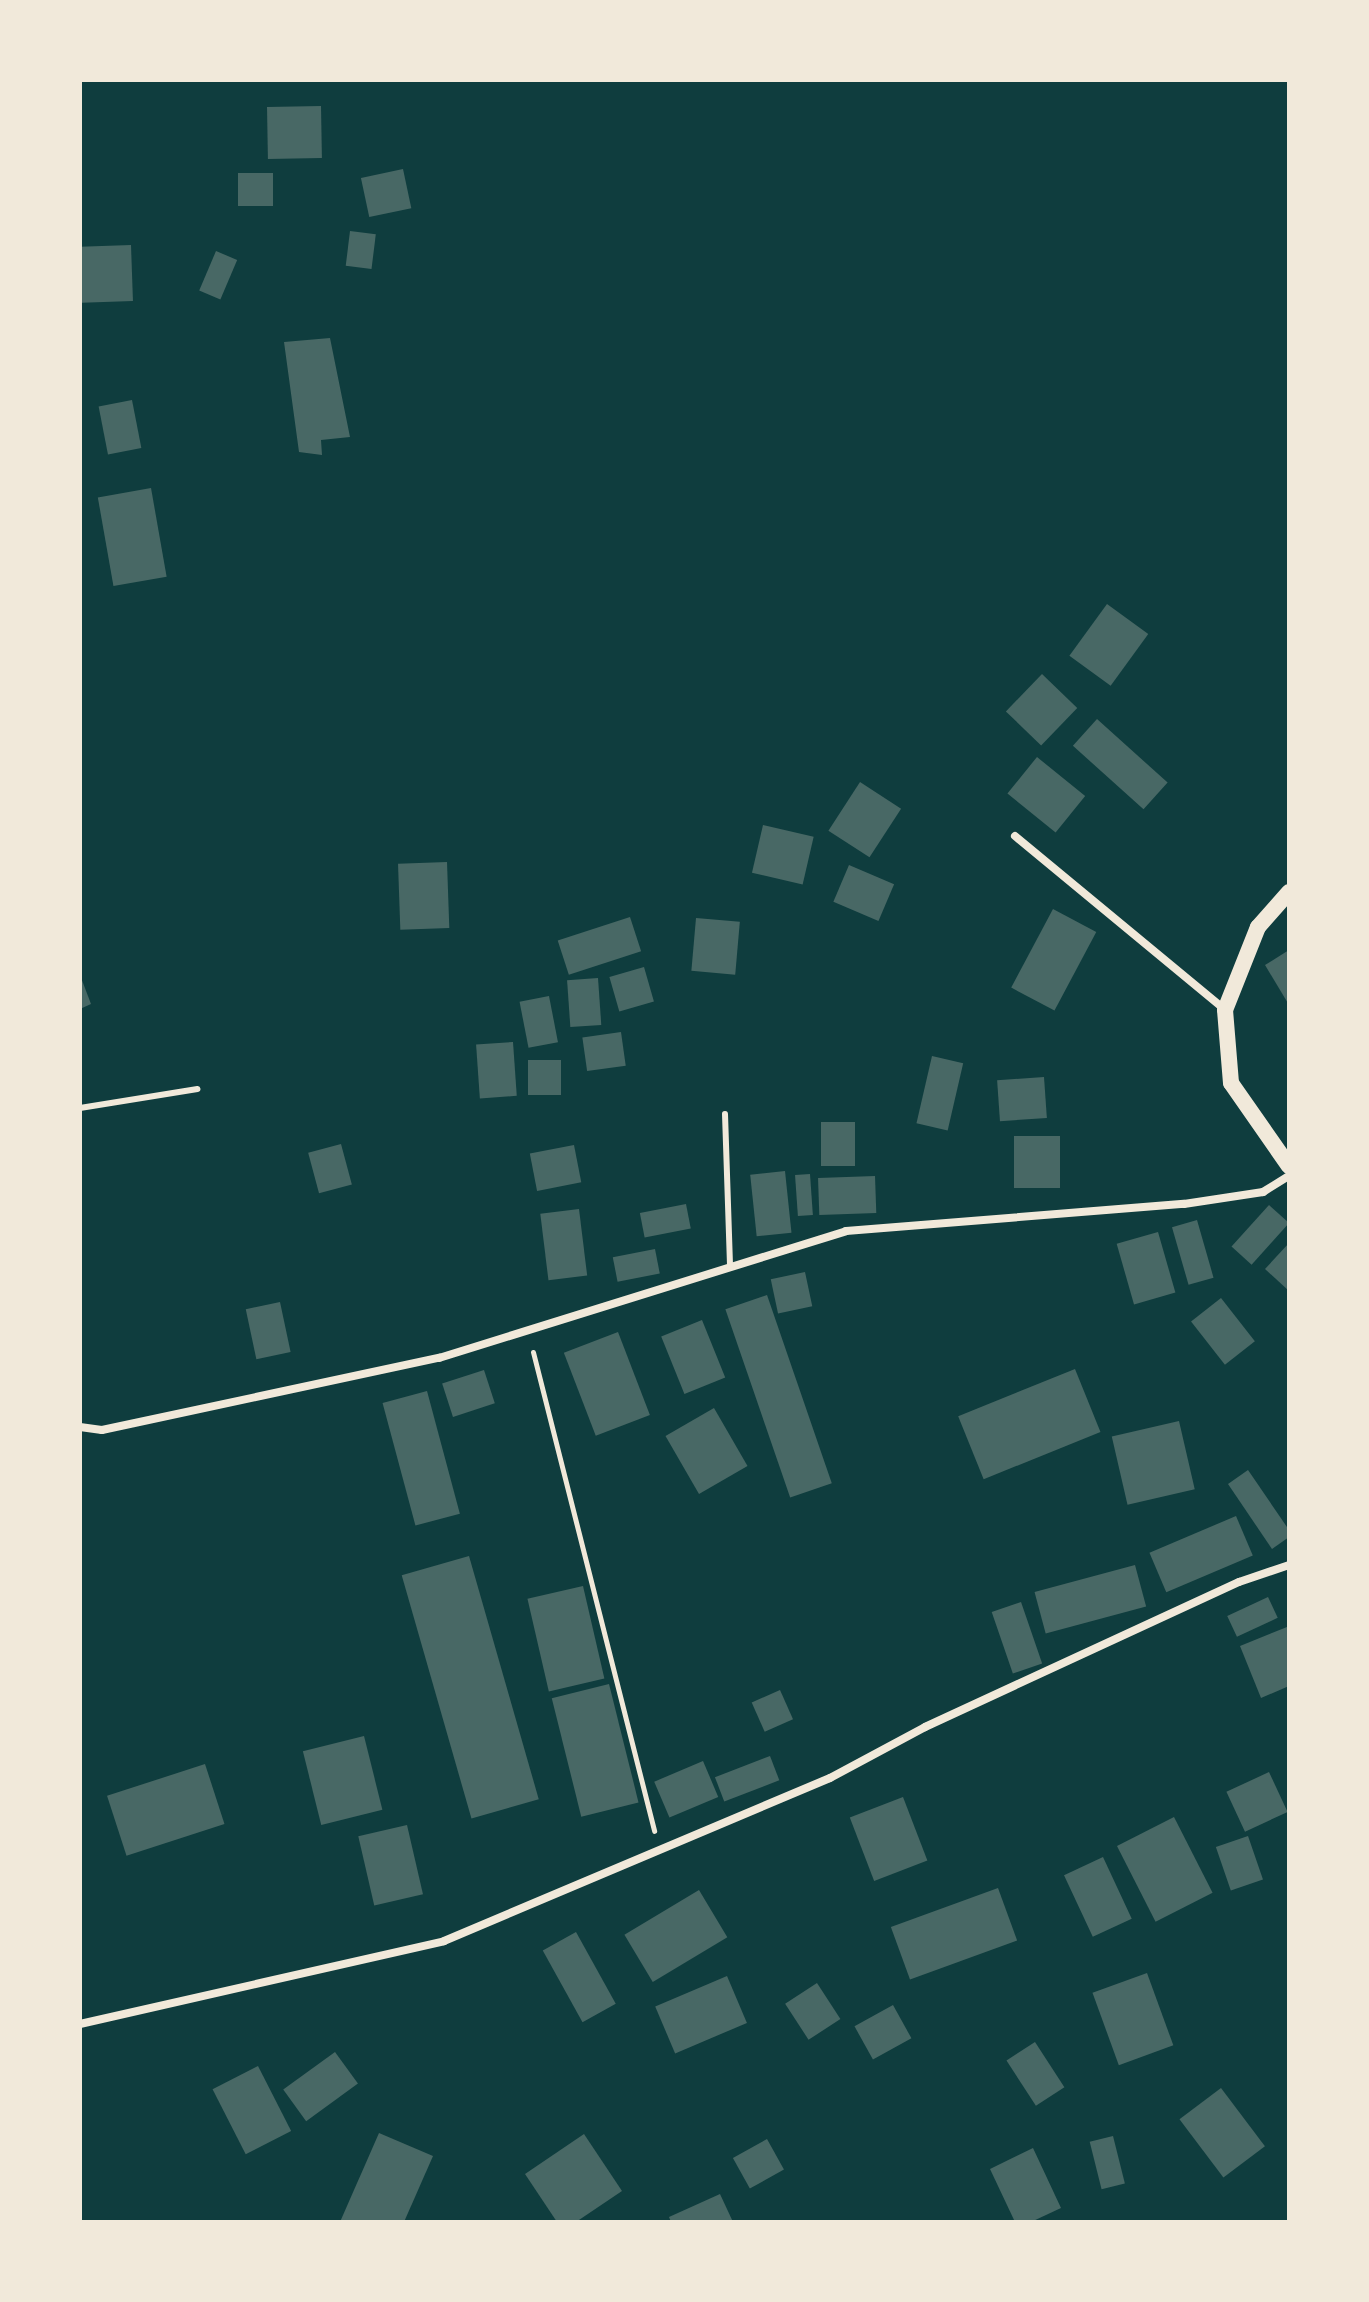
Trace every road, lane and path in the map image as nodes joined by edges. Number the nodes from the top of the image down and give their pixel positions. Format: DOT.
graph roads {
  1 [pos="1015,836"];
  2 [pos="1289,892"];
  3 [pos="1225,1010"];
  4 [pos="197,1089"];
  5 [pos="80,1108"];
  6 [pos="725,1114"];
  7 [pos="1289,1166"];
  8 [pos="1289,1176"];
  9 [pos="730,1267"];
  10 [pos="527,1331"];
  11 [pos="80,1427"];
  12 [pos="1289,1565"];
  13 [pos="659,1851"];
  14 [pos="80,2024"];
  1 -- 3 [label="street"];
  2 -- 3 [label="main road"];
  3 -- 7 [label="main road"];
  4 -- 5 [label="lane"];
  6 -- 9 [label="lane"];
  8 -- 9 [label="street"];
  9 -- 10 [label="street"];
  10 -- 11 [label="street"];
  10 -- 13 [label="path"];
  12 -- 13 [label="street"];
  13 -- 14 [label="street"];
}
